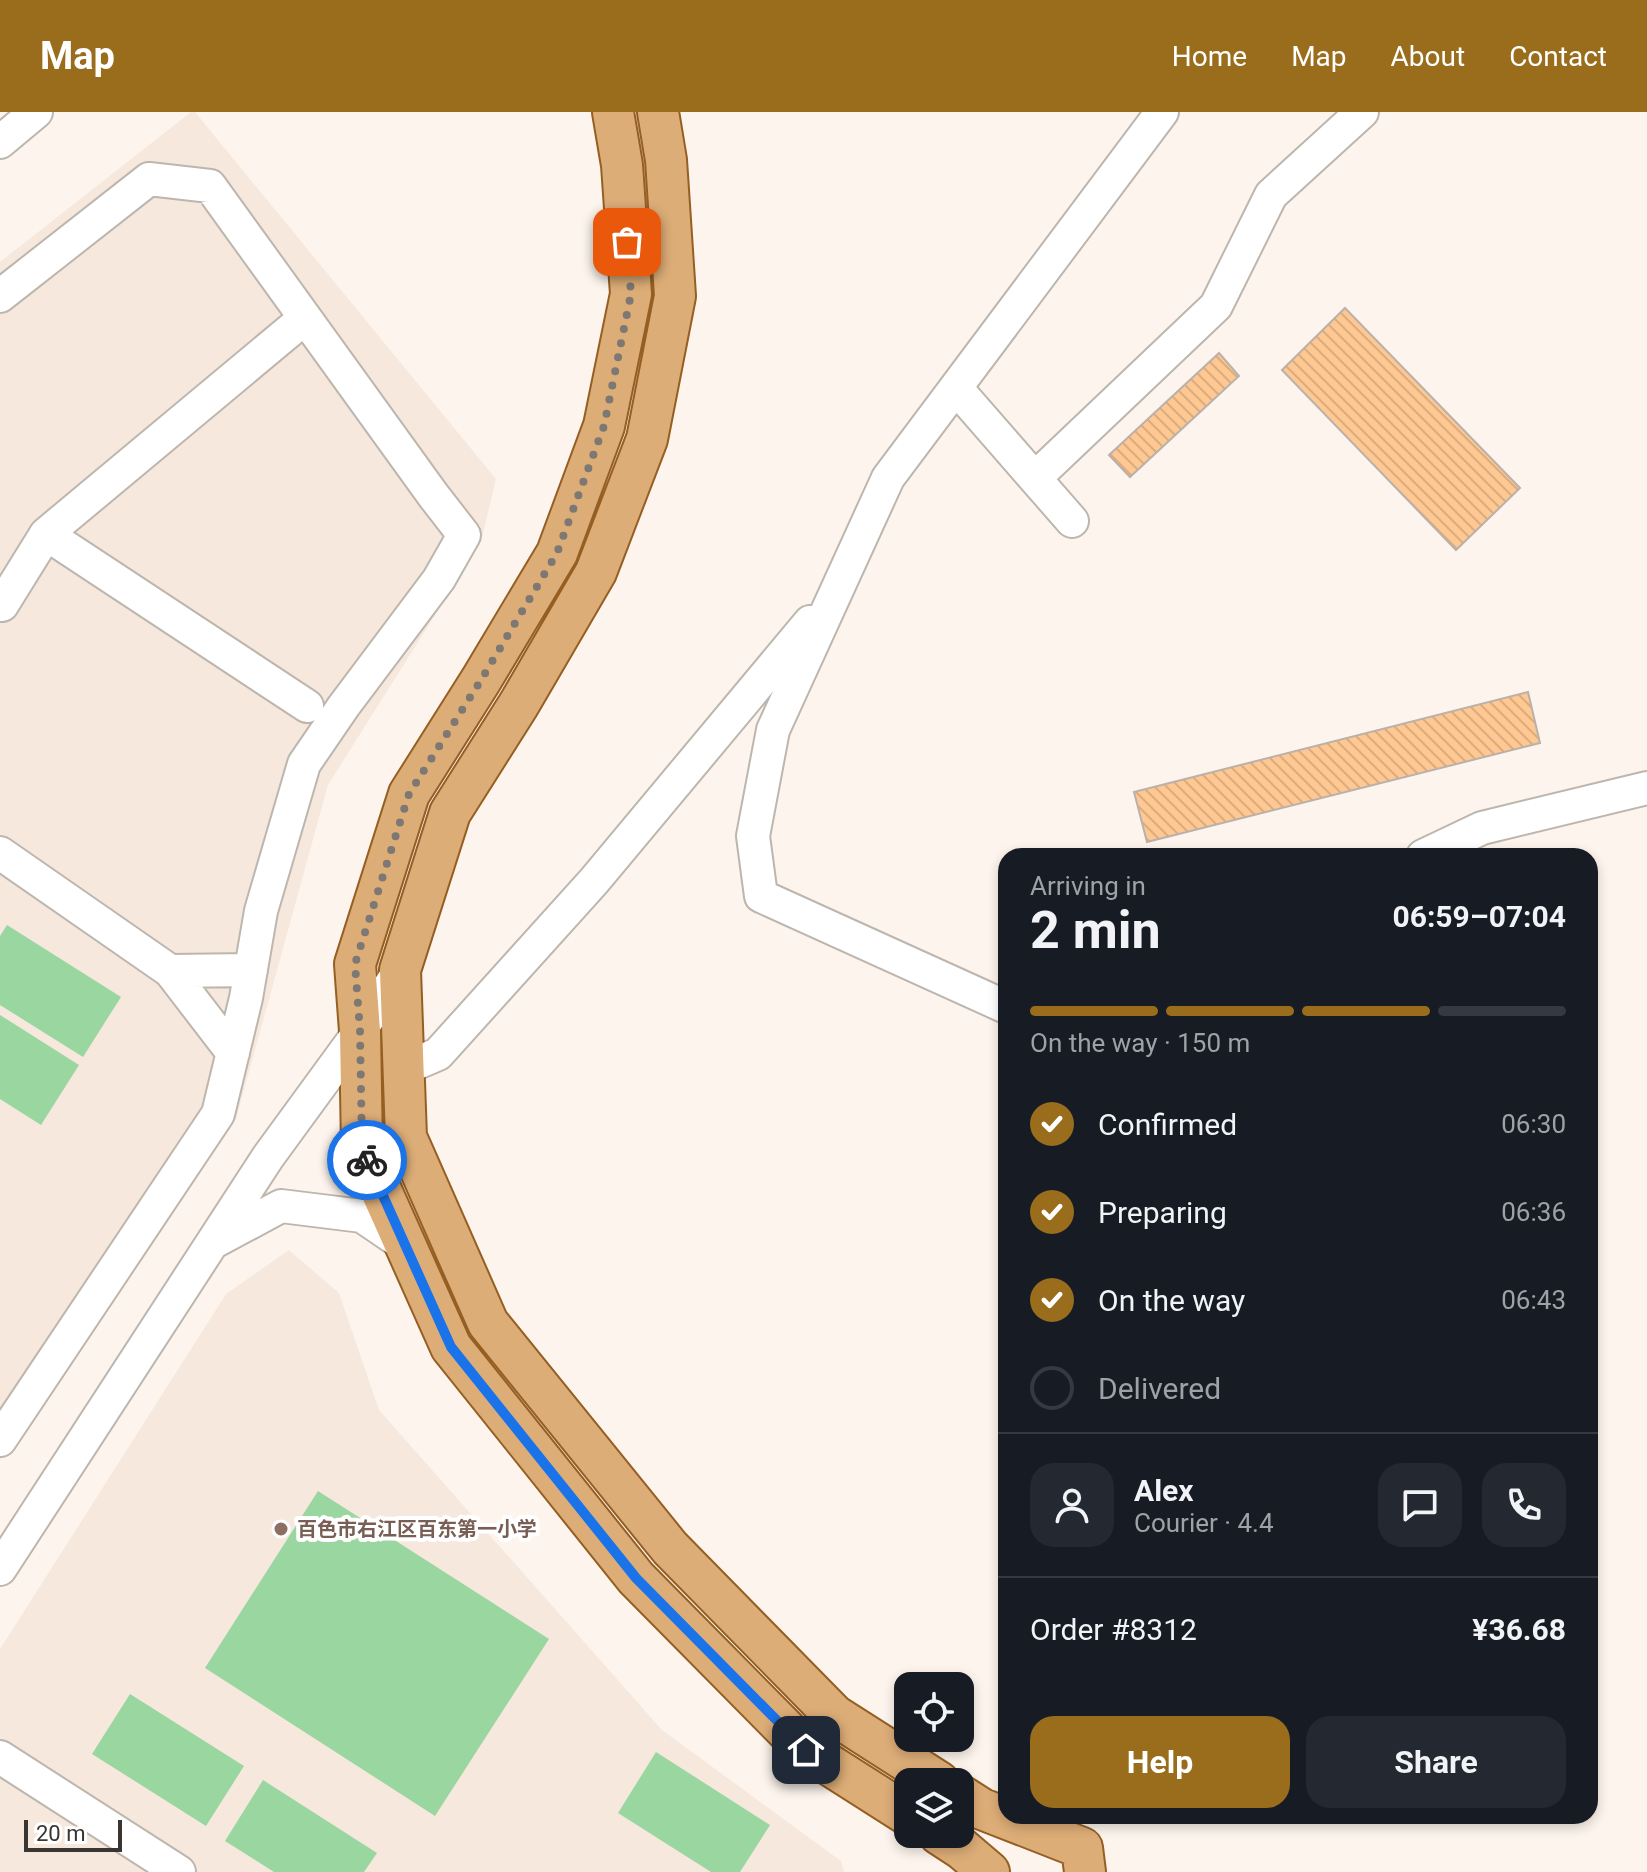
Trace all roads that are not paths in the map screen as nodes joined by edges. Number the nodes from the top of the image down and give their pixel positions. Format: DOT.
graph roads {
  1 [pos="36,112"];
  2 [pos="613,112"];
  3 [pos="658,112"];
  4 [pos="1162,112"];
  5 [pos="1362,112"];
  6 [pos="0,142"];
  7 [pos="0,296"];
  8 [pos="305,318"];
  9 [pos="956,388"];
  10 [pos="1035,478"];
  11 [pos="1072,521"];
  12 [pos="46,534"];
  13 [pos="837,589"];
  14 [pos="1,605"];
  15 [pos="346,704"];
  16 [pos="307,706"];
  17 [pos="316,748"];
  18 [pos="1647,788"];
  19 [pos="1440,848"];
  20 [pos="0,853"];
  21 [pos="251,970"];
  22 [pos="400,970"];
  23 [pos="170,971"];
  24 [pos="998,1003"];
  25 [pos="360,1031"];
  26 [pos="233,1053"];
  27 [pos="403,1069"];
  28 [pos="211,1243"];
  29 [pos="406,1246"];
  30 [pos="0,1440"];
  31 [pos="0,1569"];
  32 [pos="0,1757"];
  33 [pos="917,1768"];
  34 [pos="974,1804"];
  35 [pos="894,1806"];
  36 [pos="998,1815"];
  37 [pos="1020,1824"];
  38 [pos="960,1848"];
  39 [pos="179,1872"];
  40 [pos="989,1872"];
  41 [pos="1085,1872"];
  1 -- 6 [label="street"];
  2 -- 25 [label="main road"];
  3 -- 22 [label="main road"];
  4 -- 9 [label="street"];
  5 -- 10 [label="street"];
  7 -- 8 [label="street"];
  8 -- 12 [label="street"];
  8 -- 15 [label="street"];
  9 -- 10 [label="street"];
  9 -- 13 [label="street"];
  10 -- 11 [label="street"];
  12 -- 14 [label="street"];
  12 -- 16 [label="street"];
  13 -- 24 [label="street"];
  13 -- 27 [label="street"];
  15 -- 16 [label="street"];
  15 -- 17 [label="street"];
  16 -- 17 [label="street"];
  17 -- 21 [label="street"];
  18 -- 19 [label="street"];
  20 -- 23 [label="street"];
  21 -- 23 [label="street"];
  21 -- 26 [label="street"];
  22 -- 25 [label="street"];
  22 -- 27 [label="main road"];
  23 -- 26 [label="street"];
  25 -- 28 [label="street"];
  25 -- 29 [label="main road"];
  26 -- 30 [label="street"];
  27 -- 33 [label="main road"];
  28 -- 29 [label="street"];
  28 -- 31 [label="street"];
  29 -- 35 [label="main road"];
  32 -- 39 [label="street"];
  34 -- 36 [label="main road"];
  37 -- 41 [label="main road"];
  38 -- 40 [label="main road"];
}
